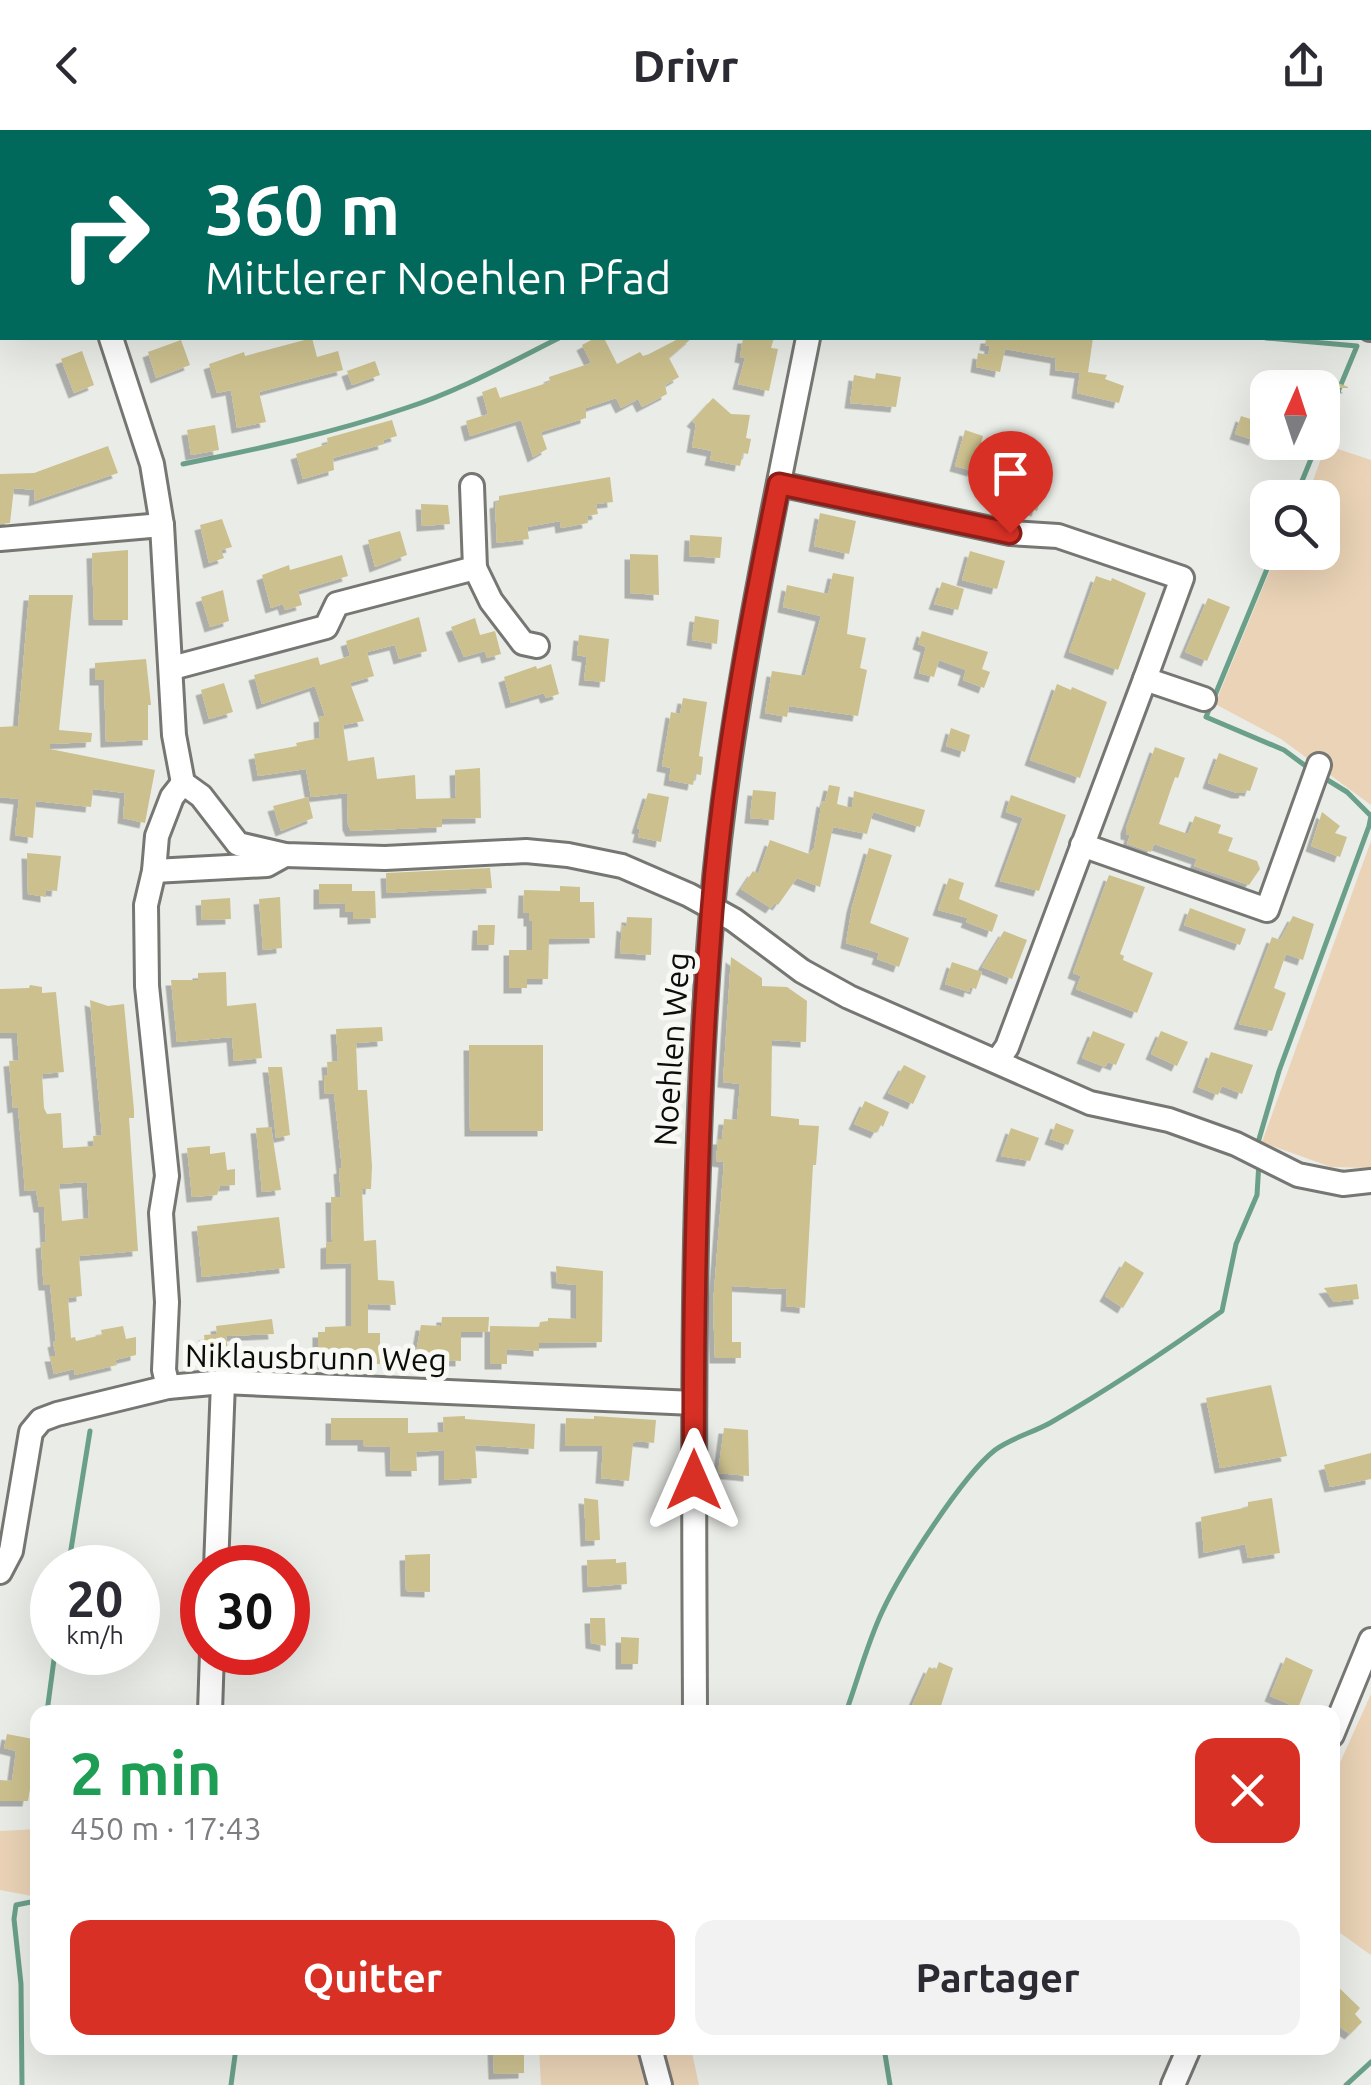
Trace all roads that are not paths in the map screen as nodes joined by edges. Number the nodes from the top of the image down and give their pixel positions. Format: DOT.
graph roads {
  1 [pos="112,340"];
  2 [pos="808,340"];
  3 [pos="779,484"];
  4 [pos="472,486"];
  5 [pos="162,526"];
  6 [pos="0,539"];
  7 [pos="475,568"];
  8 [pos="537,646"];
  9 [pos="172,668"];
  10 [pos="1144,678"];
  11 [pos="1204,700"];
  12 [pos="1320,766"];
  13 [pos="182,783"];
  14 [pos="238,844"];
  15 [pos="1082,846"];
  16 [pos="285,855"];
  17 [pos="229,867"];
  18 [pos="154,871"];
  19 [pos="712,909"];
  20 [pos="996,1061"];
  21 [pos="1371,1181"];
  22 [pos="224,1382"];
  23 [pos="168,1387"];
  24 [pos="694,1402"];
  25 [pos="217,1545"];
  26 [pos="0,1572"];
  27 [pos="1371,1640"];
  28 [pos="211,1675"];
  29 [pos="210,1705"];
  30 [pos="695,1705"];
  31 [pos="1340,1716"];
  32 [pos="652,2055"];
  33 [pos="1187,2055"];
  34 [pos="660,2085"];
  35 [pos="1173,2085"];
  1 -- 5 [label="street"];
  2 -- 3 [label="street, Noehlen Weg"];
  3 -- 10 [label="street"];
  3 -- 19 [label="street, Noehlen Weg"];
  4 -- 7 [label="street"];
  5 -- 6 [label="street"];
  5 -- 9 [label="street"];
  7 -- 8 [label="street"];
  7 -- 9 [label="street"];
  9 -- 13 [label="street"];
  10 -- 11 [label="street"];
  10 -- 15 [label="street"];
  12 -- 15 [label="street"];
  13 -- 14 [label="street"];
  13 -- 18 [label="street"];
  14 -- 16 [label="street"];
  14 -- 17 [label="street"];
  15 -- 20 [label="street"];
  16 -- 17 [label="street"];
  16 -- 19 [label="street"];
  17 -- 18 [label="street"];
  18 -- 23 [label="street"];
  19 -- 20 [label="street"];
  19 -- 24 [label="street, Noehlen Weg"];
  20 -- 21 [label="street"];
  22 -- 23 [label="street, Niklausbrunn Weg"];
  22 -- 24 [label="street, Niklausbrunn Weg"];
  22 -- 25 [label="street"];
  23 -- 26 [label="street, Niklausbrunn Weg"];
  24 -- 30 [label="street, Noehlen Weg"];
  27 -- 31 [label="street"];
  28 -- 29 [label="street"];
  32 -- 34 [label="street"];
  33 -- 35 [label="street"];
}
